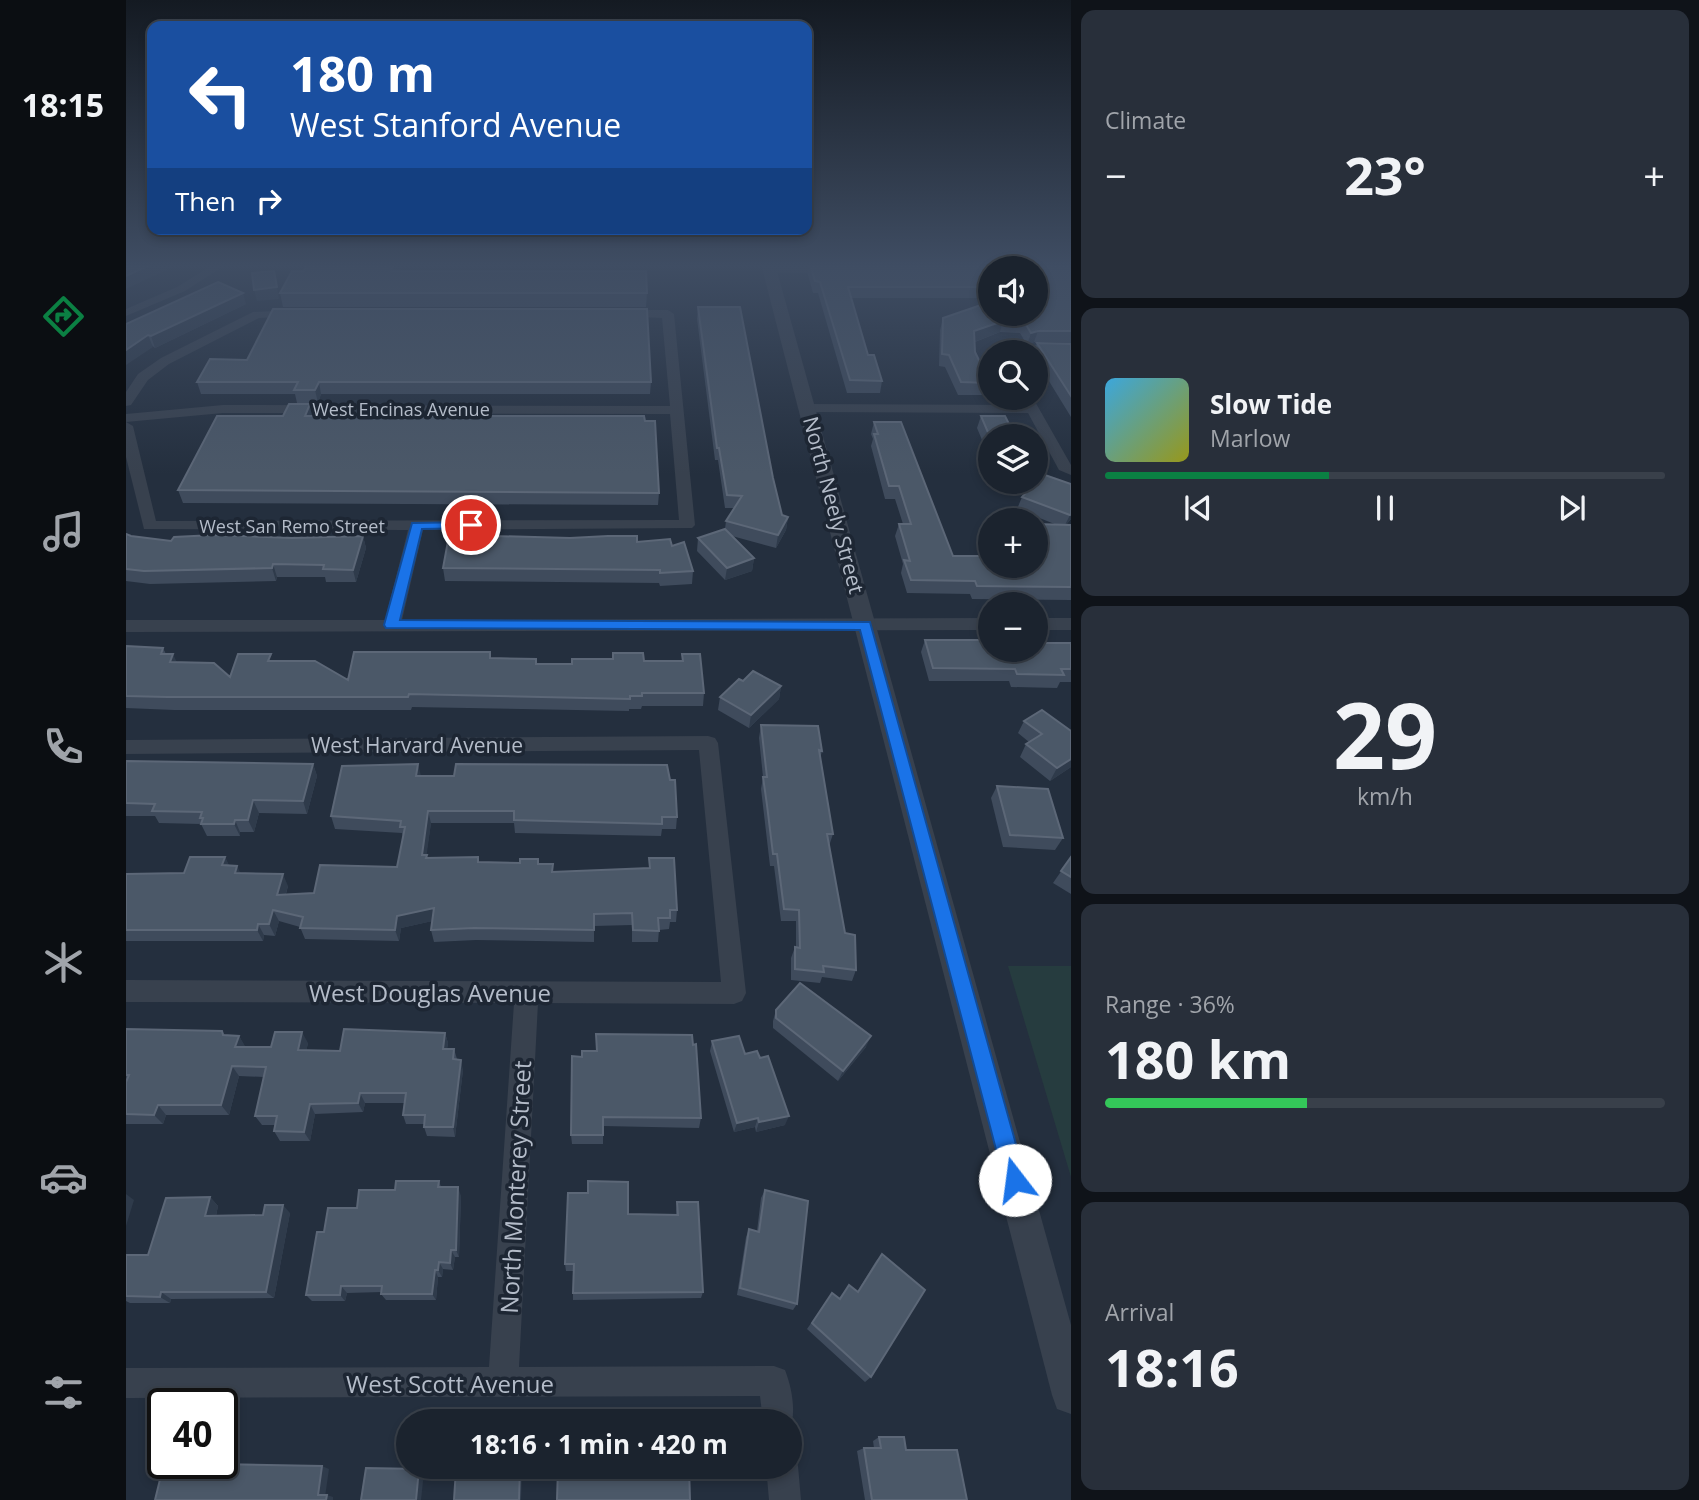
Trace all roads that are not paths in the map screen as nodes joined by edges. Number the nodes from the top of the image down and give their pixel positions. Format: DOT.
graph roads {
  1 [pos="217,334"];
  2 [pos="670,334"];
  3 [pos="788,334"];
  4 [pos="1048,349"];
  5 [pos="1071,349"];
  6 [pos="126,402"];
  7 [pos="978,404"];
  8 [pos="808,408"];
  9 [pos="677,410"];
  10 [pos="1032,410"];
  11 [pos="126,418"];
  12 [pos="126,426"];
  13 [pos="132,471"];
  14 [pos="1071,471"];
  15 [pos="687,525"];
  16 [pos="149,526"];
  17 [pos="417,526"];
  18 [pos="978,624"];
  19 [pos="1048,624"];
  20 [pos="1071,624"];
  21 [pos="391,625"];
  22 [pos="865,625"];
  23 [pos="126,626"];
  24 [pos="126,747"];
  25 [pos="126,991"];
  26 [pos="527,992"];
  27 [pos="734,993"];
  28 [pos="126,1383"];
  29 [pos="503,1383"];
  30 [pos="1071,1395"];
  31 [pos="777,1409"];
  32 [pos="783,1479"];
  33 [pos="785,1500"];
  1 -- 6 [label="street"];
  2 -- 9 [label="street"];
  3 -- 8 [label="street, North Neely Street"];
  4 -- 5 [label="street"];
  7 -- 8 [label="street"];
  8 -- 22 [label="street, North Neely Street"];
  9 -- 11 [label="street, West Encinas Avenue"];
  9 -- 15 [label="street"];
  10 -- 14 [label="street"];
  12 -- 13 [label="street"];
  13 -- 16 [label="street"];
  15 -- 17 [label="street, West San Remo Street"];
  16 -- 17 [label="street, West San Remo Street"];
  17 -- 21 [label="street"];
  18 -- 22 [label="street"];
  19 -- 20 [label="street"];
  21 -- 22 [label="street"];
  21 -- 23 [label="street"];
  22 -- 30 [label="street, North Neely Street"];
  24 -- 27 [label="street, West Harvard Avenue"];
  25 -- 26 [label="street, West Douglas Avenue"];
  26 -- 27 [label="street, West Douglas Avenue"];
  26 -- 29 [label="street, North Monterey Street"];
  28 -- 29 [label="street, West Scott Avenue"];
  29 -- 31 [label="street, West Scott Avenue"];
  32 -- 33 [label="street"];
}
